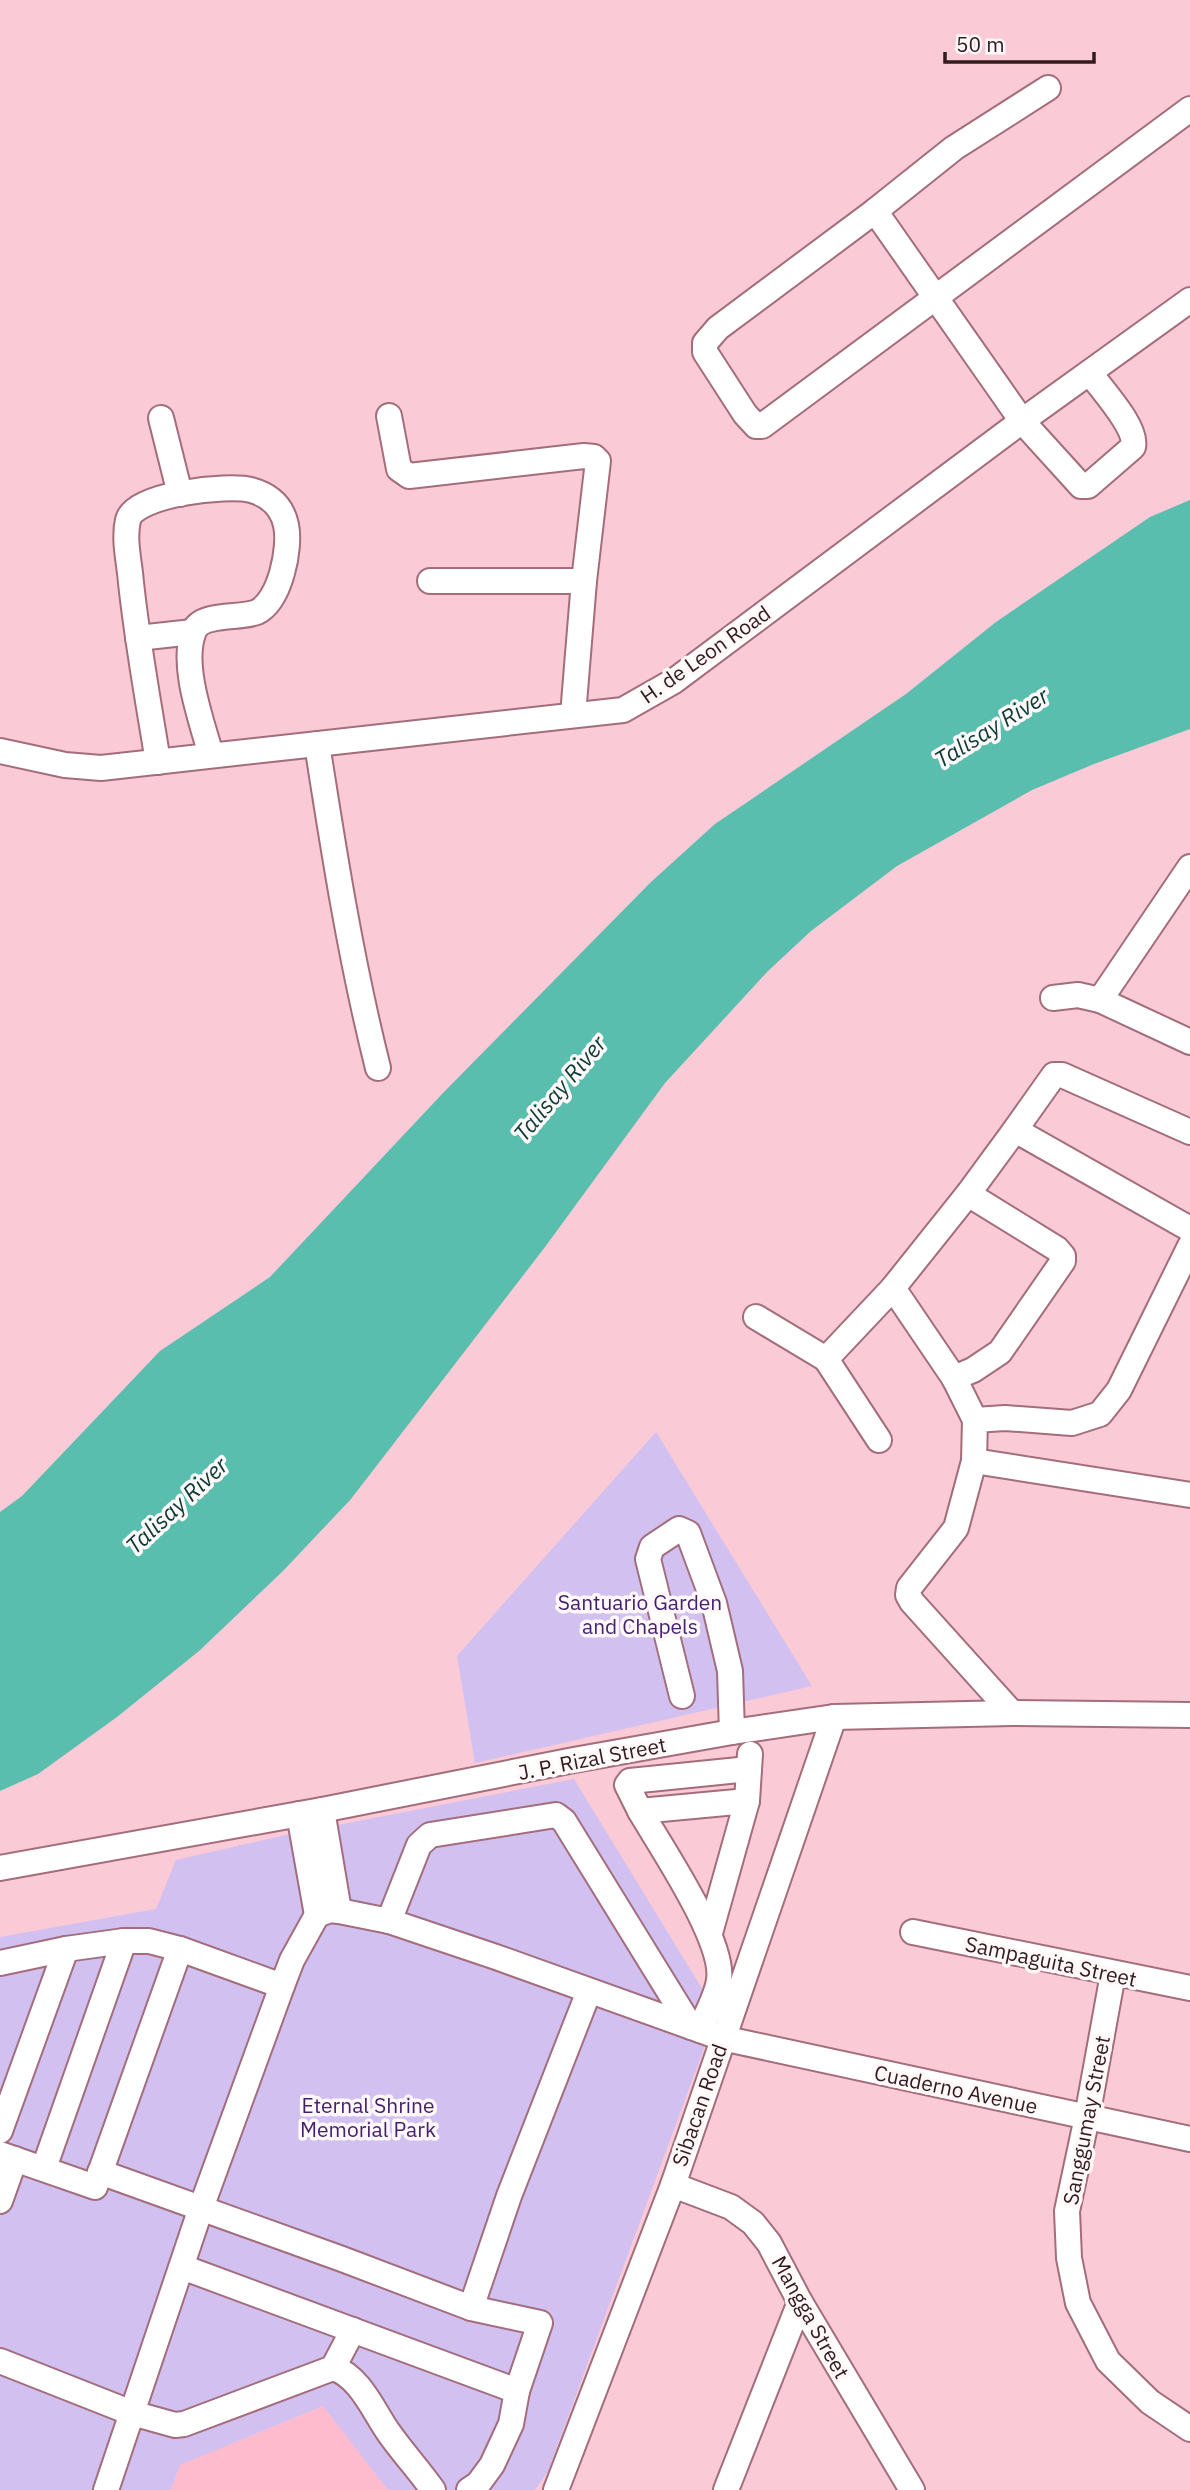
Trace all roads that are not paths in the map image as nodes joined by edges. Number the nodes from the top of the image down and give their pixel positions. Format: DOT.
graph roads {
  1 [pos="1048,88"];
  2 [pos="1190,110"];
  3 [pos="875,211"];
  4 [pos="934,297"];
  5 [pos="1190,300"];
  6 [pos="1090,373"];
  7 [pos="389,416"];
  8 [pos="161,418"];
  9 [pos="1022,421"];
  10 [pos="180,494"];
  11 [pos="430,581"];
  12 [pos="584,581"];
  13 [pos="193,632"];
  14 [pos="138,638"];
  15 [pos="573,715"];
  16 [pos="317,744"];
  17 [pos="0,751"];
  18 [pos="211,755"];
  19 [pos="158,762"];
  20 [pos="1190,867"];
  21 [pos="1053,998"];
  22 [pos="1100,1000"];
  23 [pos="1190,1042"];
  24 [pos="378,1068"];
  25 [pos="1014,1130"];
  26 [pos="1190,1132"];
  27 [pos="968,1194"];
  28 [pos="1190,1229"];
  29 [pos="1190,1246"];
  30 [pos="893,1288"];
  31 [pos="756,1317"];
  32 [pos="826,1359"];
  33 [pos="954,1378"];
  34 [pos="975,1420"];
  35 [pos="879,1440"];
  36 [pos="974,1461"];
  37 [pos="1190,1495"];
  38 [pos="682,1696"];
  39 [pos="1012,1713"];
  40 [pos="1190,1714"];
  41 [pos="834,1717"];
  42 [pos="732,1732"];
  43 [pos="747,1801"];
  44 [pos="640,1811"];
  45 [pos="310,1812"];
  46 [pos="0,1868"];
  47 [pos="328,1913"];
  48 [pos="389,1921"];
  49 [pos="913,1932"];
  50 [pos="710,1933"];
  51 [pos="124,1941"];
  52 [pos="66,1949"];
  53 [pos="180,1950"];
  54 [pos="0,1963"];
  55 [pos="1113,1974"];
  56 [pos="282,1986"];
  57 [pos="1190,1988"];
  58 [pos="589,1991"];
  59 [pos="704,2031"];
  60 [pos="1087,2117"];
  61 [pos="0,2131"];
  62 [pos="1190,2139"];
  63 [pos="8,2156"];
  64 [pos="44,2168"];
  65 [pos="100,2172"];
  66 [pos="673,2185"];
  67 [pos="0,2202"];
  68 [pos="201,2208"];
  69 [pos="182,2267"];
  70 [pos="800,2302"];
  71 [pos="471,2308"];
  72 [pos="353,2330"];
  73 [pos="0,2361"];
  74 [pos="334,2368"];
  75 [pos="517,2391"];
  76 [pos="132,2413"];
  77 [pos="1190,2428"];
  78 [pos="730,2488"];
  79 [pos="106,2490"];
  80 [pos="433,2490"];
  81 [pos="469,2490"];
  82 [pos="556,2490"];
  83 [pos="912,2490"];
  1 -- 3 [label="street"];
  2 -- 4 [label="street"];
  3 -- 4 [label="street"];
  3 -- 4 [label="street"];
  4 -- 9 [label="street"];
  5 -- 6 [label="street, H. de Leon Road"];
  6 -- 9 [label="street, H. de Leon Road"];
  6 -- 9 [label="street"];
  7 -- 12 [label="street"];
  8 -- 10 [label="street"];
  9 -- 15 [label="street, H. de Leon Road"];
  10 -- 13 [label="street"];
  10 -- 14 [label="street"];
  11 -- 12 [label="street"];
  12 -- 15 [label="street"];
  13 -- 14 [label="street"];
  13 -- 18 [label="street"];
  14 -- 19 [label="street"];
  15 -- 16 [label="street, H. de Leon Road"];
  16 -- 18 [label="street, H. de Leon Road"];
  16 -- 24 [label="street"];
  17 -- 19 [label="street, H. de Leon Road"];
  18 -- 19 [label="street, H. de Leon Road"];
  20 -- 22 [label="street"];
  21 -- 22 [label="street"];
  22 -- 23 [label="street"];
  25 -- 26 [label="street"];
  25 -- 27 [label="street"];
  25 -- 28 [label="street"];
  27 -- 30 [label="street"];
  27 -- 33 [label="street"];
  29 -- 34 [label="street"];
  30 -- 32 [label="street"];
  30 -- 33 [label="street"];
  31 -- 32 [label="street"];
  32 -- 35 [label="street"];
  33 -- 34 [label="street"];
  34 -- 36 [label="street"];
  36 -- 37 [label="street"];
  36 -- 39 [label="street"];
  38 -- 42 [label="street"];
  39 -- 40 [label="street, J. P. Rizal Street"];
  39 -- 41 [label="street, J. P. Rizal Street"];
  41 -- 42 [label="street, J. P. Rizal Street"];
  41 -- 59 [label="street, Sibacan Road"];
  42 -- 45 [label="street, J. P. Rizal Street"];
  43 -- 44 [label="street"];
  43 -- 44 [label="street"];
  43 -- 50 [label="street"];
  44 -- 50 [label="street"];
  45 -- 46 [label="street, J. P. Rizal Street"];
  45 -- 47 [label="street"];
  47 -- 48 [label="street, Cuaderno Avenue"];
  47 -- 56 [label="street"];
  48 -- 58 [label="street, Cuaderno Avenue"];
  48 -- 59 [label="street"];
  49 -- 55 [label="street, Sampaguita Street"];
  50 -- 59 [label="street"];
  51 -- 52 [label="street"];
  51 -- 53 [label="street"];
  51 -- 64 [label="street"];
  52 -- 54 [label="street"];
  52 -- 61 [label="street"];
  53 -- 56 [label="street"];
  53 -- 65 [label="street"];
  55 -- 57 [label="street, Sampaguita Street"];
  55 -- 60 [label="street, Sanggumay Street"];
  56 -- 68 [label="street"];
  58 -- 59 [label="street, Cuaderno Avenue"];
  58 -- 71 [label="street"];
  59 -- 60 [label="street, Cuaderno Avenue"];
  59 -- 66 [label="street, Sibacan Road"];
  60 -- 62 [label="street, Cuaderno Avenue"];
  60 -- 77 [label="street, Sanggumay Street"];
  63 -- 64 [label="street"];
  63 -- 67 [label="street"];
  64 -- 65 [label="street"];
  65 -- 68 [label="street"];
  66 -- 70 [label="street, Mangga Street"];
  66 -- 82 [label="street, Sibacan Road"];
  68 -- 69 [label="street"];
  68 -- 71 [label="street"];
  69 -- 72 [label="street"];
  69 -- 76 [label="street"];
  70 -- 78 [label="street"];
  70 -- 83 [label="street, Mangga Street"];
  71 -- 75 [label="street"];
  72 -- 74 [label="street"];
  72 -- 75 [label="street"];
  73 -- 76 [label="street"];
  74 -- 76 [label="street"];
  74 -- 80 [label="street"];
  75 -- 81 [label="street"];
  76 -- 79 [label="street"];
}
